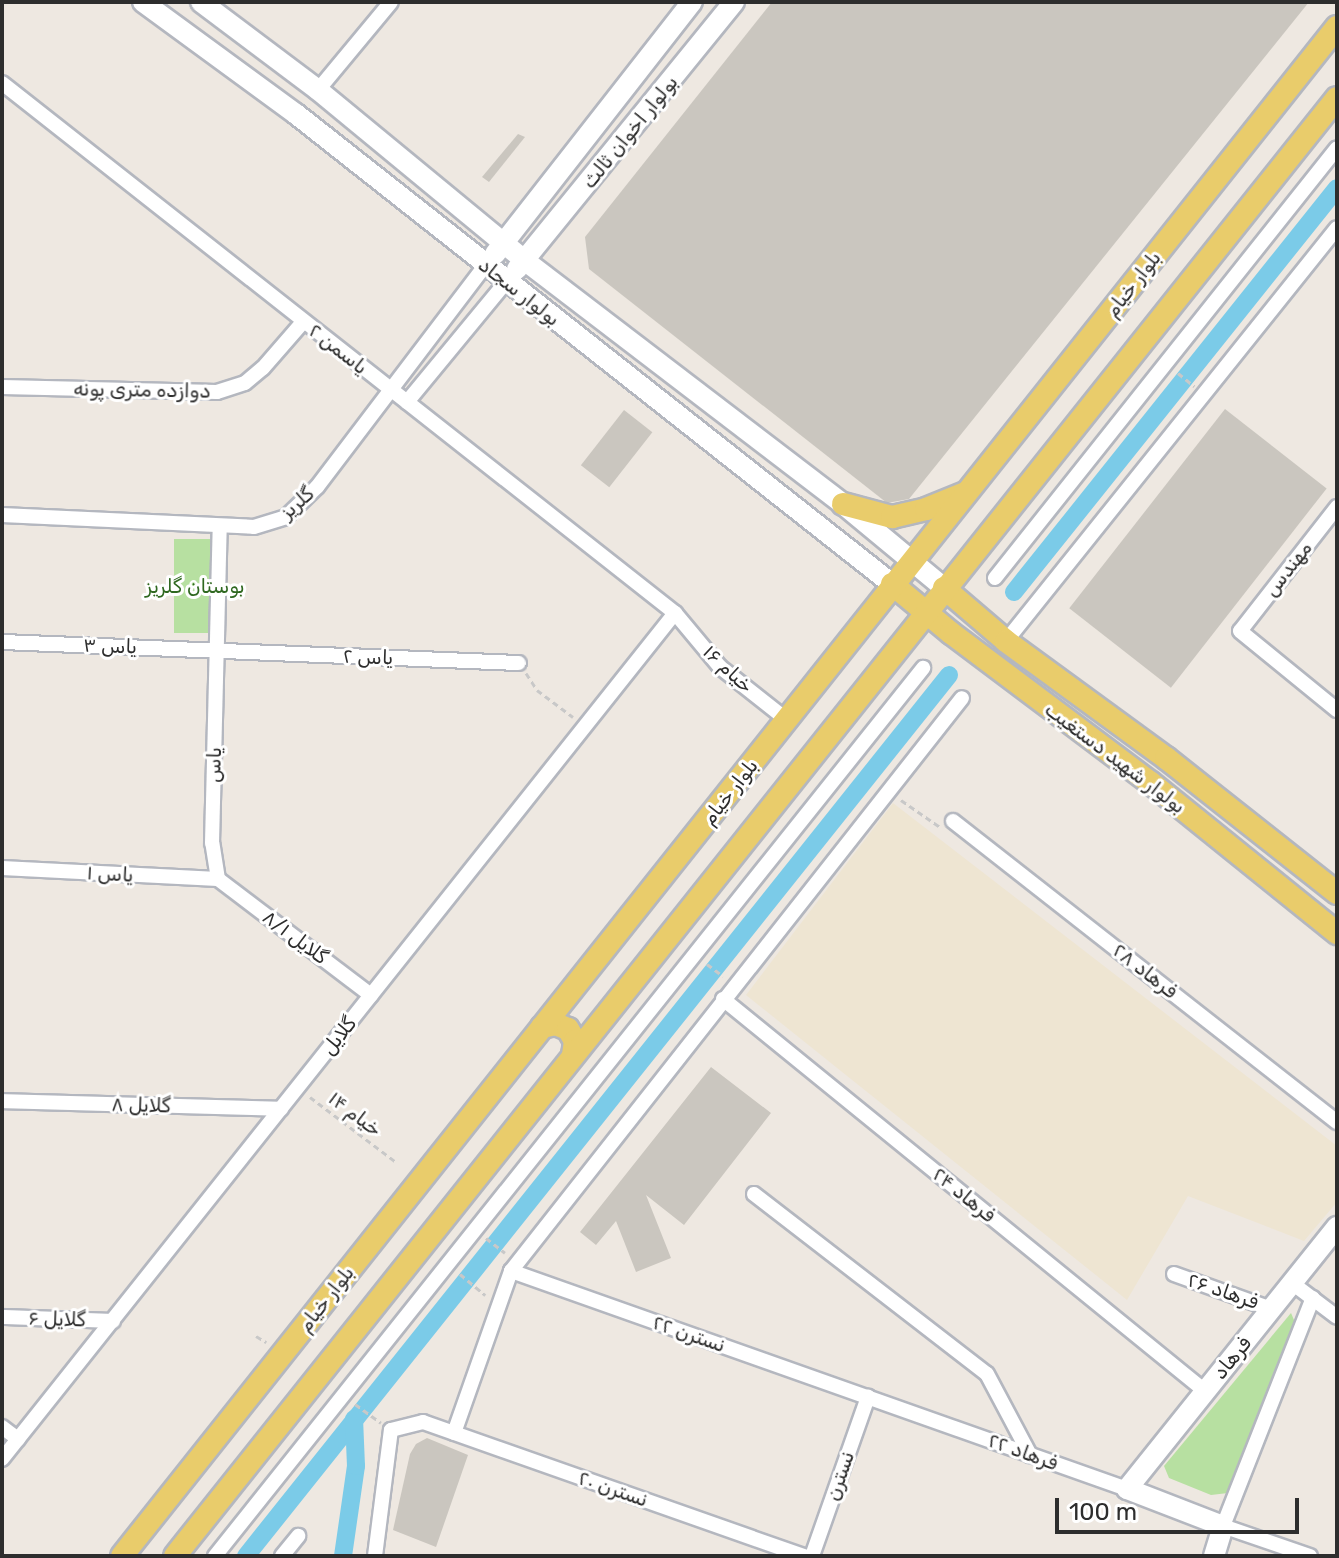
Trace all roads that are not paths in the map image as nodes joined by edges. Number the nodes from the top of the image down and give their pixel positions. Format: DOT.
graph roads {
  1 [pos="143,2"];
  2 [pos="201,2"];
  3 [pos="391,2"];
  4 [pos="692,2"];
  5 [pos="734,2"];
  6 [pos="1337,27"];
  7 [pos="2,83"];
  8 [pos="318,90"];
  9 [pos="1337,98"];
  10 [pos="1337,148"];
  11 [pos="1337,228"];
  12 [pos="504,243"];
  13 [pos="524,260"];
  14 [pos="484,267"];
  15 [pos="506,282"];
  16 [pos="303,322"];
  17 [pos="2,387"];
  18 [pos="389,388"];
  19 [pos="407,402"];
  20 [pos="966,493"];
  21 [pos="843,504"];
  22 [pos="1337,507"];
  23 [pos="2,515"];
  24 [pos="220,526"];
  25 [pos="910,560"];
  26 [pos="995,578"];
  27 [pos="892,584"];
  28 [pos="944,588"];
  29 [pos="675,613"];
  30 [pos="926,613"];
  31 [pos="1006,641"];
  32 [pos="2,642"];
  33 [pos="217,651"];
  34 [pos="519,663"];
  35 [pos="923,668"];
  36 [pos="962,698"];
  37 [pos="1337,710"];
  38 [pos="787,720"];
  39 [pos="953,821"];
  40 [pos="2,868"];
  41 [pos="218,879"];
  42 [pos="1337,893"];
  43 [pos="1337,933"];
  44 [pos="371,995"];
  45 [pos="723,999"];
  46 [pos="542,1027"];
  47 [pos="573,1055"];
  48 [pos="2,1101"];
  49 [pos="281,1109"];
  50 [pos="1337,1122"];
  51 [pos="754,1194"];
  52 [pos="1337,1227"];
  53 [pos="514,1267"];
  54 [pos="1174,1274"];
  55 [pos="1292,1283"];
  56 [pos="1313,1298"];
  57 [pos="1271,1309"];
  58 [pos="2,1317"];
  59 [pos="1337,1317"];
  60 [pos="113,1321"];
  61 [pos="1205,1391"];
  62 [pos="868,1397"];
  63 [pos="2,1427"];
  64 [pos="454,1433"];
  65 [pos="18,1439"];
  66 [pos="1030,1455"];
  67 [pos="2,1459"];
  68 [pos="1127,1489"];
  69 [pos="1223,1526"];
  70 [pos="298,1536"];
  71 [pos="122,1556"];
  72 [pos="175,1556"];
  73 [pos="215,1556"];
  74 [pos="282,1556"];
  75 [pos="375,1556"];
  76 [pos="804,1556"];
  77 [pos="812,1556"];
  78 [pos="1214,1556"];
  79 [pos="1310,1556"];
  1 -- 14 [label="main road, بولوار سجاد"];
  2 -- 8 [label="main road, بولوار سجاد"];
  3 -- 8 [label="street"];
  4 -- 12 [label="main road"];
  5 -- 13 [label="main road, بولوار اخوان ثالث"];
  6 -- 20 [label="main road, بلوار خیام"];
  7 -- 16 [label="street, یاسمن ۲"];
  8 -- 12 [label="main road, بولوار سجاد"];
  9 -- 28 [label="main road, بلوار خیام"];
  10 -- 26 [label="street"];
  11 -- 31 [label="street"];
  12 -- 13 [label="main road, بولوار سجاد"];
  12 -- 14 [label="main road"];
  13 -- 15 [label="main road, بولوار اخوان ثالث"];
  13 -- 21 [label="main road, بولوار سجاد"];
  14 -- 15 [label="main road, بولوار سجاد"];
  14 -- 18 [label="street, گلریز"];
  15 -- 19 [label="street"];
  15 -- 27 [label="main road, بولوار سجاد"];
  16 -- 17 [label="street, دوازده متری پونه"];
  16 -- 18 [label="street, یاسمن ۲"];
  18 -- 19 [label="street, یاسمن ۲"];
  18 -- 24 [label="street, گلریز"];
  19 -- 29 [label="street, یاسمن ۲"];
  20 -- 21 [label="main road"];
  20 -- 25 [label="main road, بلوار خیام"];
  21 -- 25 [label="main road, بولوار سجاد"];
  22 -- 37 [label="street, مهندس"];
  23 -- 24 [label="street, گلریز"];
  24 -- 33 [label="street, یاس"];
  25 -- 27 [label="main road, بلوار خیام"];
  25 -- 28 [label="main road, بولوار سجاد"];
  27 -- 30 [label="main road, بولوار شهید دستغیب"];
  27 -- 38 [label="main road, بلوار خیام"];
  28 -- 30 [label="main road, بلوار خیام"];
  28 -- 31 [label="main road, بولوار شهید دستغیب"];
  29 -- 38 [label="street, خیام ۱۶"];
  29 -- 44 [label="street, گلایل"];
  30 -- 43 [label="main road, بولوار شهید دستغیب"];
  30 -- 47 [label="main road, بلوار خیام"];
  31 -- 42 [label="main road, بولوار شهید دستغیب"];
  32 -- 33 [label="street, یاس ۳"];
  33 -- 34 [label="street, یاس ۲"];
  33 -- 41 [label="street, یاس"];
  35 -- 73 [label="street"];
  36 -- 45 [label="street"];
  38 -- 46 [label="main road, بلوار خیام"];
  39 -- 50 [label="street, فرهاد ۲۸"];
  40 -- 41 [label="street, یاس ۱"];
  41 -- 44 [label="street, گلایل ۸/۱"];
  44 -- 49 [label="street, گلایل"];
  45 -- 53 [label="street"];
  45 -- 61 [label="street, فرهاد ۲۴"];
  46 -- 47 [label="main road"];
  46 -- 71 [label="main road, بلوار خیام"];
  47 -- 72 [label="main road, بلوار خیام"];
  48 -- 49 [label="street, گلایل ۸"];
  49 -- 60 [label="street, گلایل"];
  51 -- 66 [label="street"];
  52 -- 55 [label="main road, فرهاد"];
  53 -- 62 [label="street, نسترن ۲۲"];
  53 -- 64 [label="street"];
  54 -- 57 [label="street, فرهاد ۲۶"];
  55 -- 56 [label="street"];
  55 -- 57 [label="main road, فرهاد"];
  56 -- 59 [label="street"];
  56 -- 69 [label="street"];
  57 -- 61 [label="main road, فرهاد"];
  58 -- 60 [label="street, گلایل ۶"];
  60 -- 65 [label="street, گلایل"];
  61 -- 68 [label="main road, فرهاد"];
  62 -- 66 [label="street, فرهاد ۲۲"];
  62 -- 77 [label="street, نسترن"];
  63 -- 65 [label="street"];
  64 -- 75 [label="street, نسترن ۲۰"];
  64 -- 76 [label="street, نسترن ۲۰"];
  65 -- 67 [label="street, گلایل"];
  66 -- 68 [label="street, فرهاد ۲۲"];
  68 -- 69 [label="main road, فرهاد ۲۲"];
  69 -- 78 [label="main road"];
  69 -- 79 [label="street"];
  70 -- 74 [label="street"];
}
